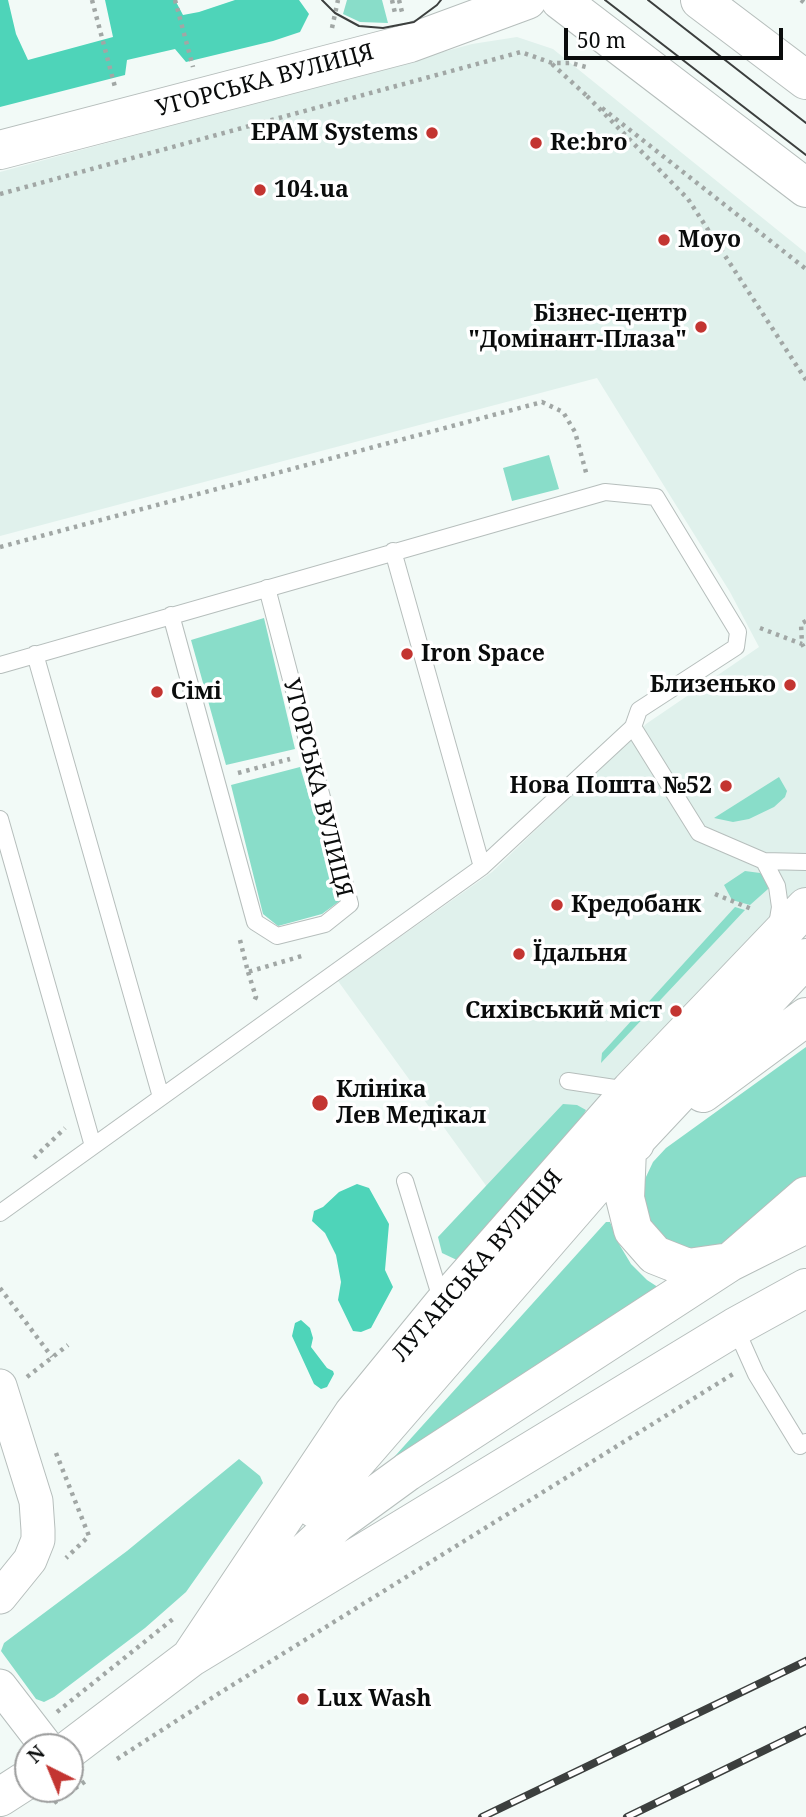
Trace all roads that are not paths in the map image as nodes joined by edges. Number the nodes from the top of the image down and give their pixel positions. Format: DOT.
graph roads {
  1 [pos="454,0"];
  2 [pos="527,0"];
  3 [pos="560,0"];
  4 [pos="699,0"];
  5 [pos="430,34"];
  6 [pos="806,80"];
  7 [pos="0,150"];
  8 [pos="806,188"];
  9 [pos="393,551"];
  10 [pos="267,588"];
  11 [pos="171,615"];
  12 [pos="35,654"];
  13 [pos="0,665"];
  14 [pos="633,727"];
  15 [pos="0,819"];
  16 [pos="764,861"];
  17 [pos="806,862"];
  18 [pos="482,867"];
  19 [pos="806,906"];
  20 [pos="779,935"];
  21 [pos="806,1017"];
  22 [pos="568,1081"];
  23 [pos="631,1090"];
  24 [pos="161,1097"];
  25 [pos="93,1146"];
  26 [pos="627,1149"];
  27 [pos="405,1181"];
  28 [pos="806,1196"];
  29 [pos="0,1213"];
  30 [pos="806,1224"];
  31 [pos="730,1262"];
  32 [pos="806,1288"];
  33 [pos="443,1304"];
  34 [pos="735,1327"];
  35 [pos="1,1391"];
  36 [pos="806,1442"];
  37 [pos="0,1597"];
  38 [pos="190,1658"];
  39 [pos="0,1686"];
  40 [pos="36,1733"];
  41 [pos="84,1760"];
  1 -- 5 [label="main road"];
  2 -- 5 [label="main road, УГОРСЬКА ВУЛИЦЯ"];
  3 -- 8 [label="main road"];
  4 -- 6 [label="main road"];
  5 -- 7 [label="main road, УГОРСЬКА ВУЛИЦЯ"];
  9 -- 10 [label="lane"];
  9 -- 14 [label="lane"];
  9 -- 18 [label="lane"];
  10 -- 11 [label="lane"];
  10 -- 11 [label="lane, УГОРСЬКА ВУЛИЦЯ"];
  11 -- 12 [label="lane"];
  12 -- 13 [label="lane"];
  12 -- 24 [label="lane"];
  14 -- 16 [label="lane"];
  14 -- 18 [label="lane"];
  15 -- 25 [label="lane"];
  16 -- 17 [label="lane"];
  16 -- 20 [label="lane"];
  18 -- 24 [label="lane"];
  19 -- 20 [label="main road, ЛУГАНСЬКА ВУЛИЦЯ"];
  20 -- 23 [label="main road, ЛУГАНСЬКА ВУЛИЦЯ"];
  20 -- 26 [label="main road"];
  21 -- 26 [label="main road"];
  22 -- 23 [label="lane"];
  23 -- 33 [label="main road, ЛУГАНСЬКА ВУЛИЦЯ"];
  24 -- 25 [label="lane"];
  25 -- 29 [label="lane"];
  26 -- 31 [label="main road"];
  26 -- 38 [label="main road"];
  27 -- 33 [label="lane"];
  28 -- 31 [label="main road"];
  30 -- 31 [label="main road"];
  31 -- 38 [label="main road"];
  32 -- 34 [label="main road, ЛУГАНСЬКА ВУЛИЦЯ"];
  33 -- 38 [label="main road, ЛУГАНСЬКА ВУЛИЦЯ"];
  34 -- 36 [label="lane"];
  34 -- 38 [label="main road, ЛУГАНСЬКА ВУЛИЦЯ"];
  35 -- 37 [label="street"];
  38 -- 41 [label="main road, ЛУГАНСЬКА ВУЛИЦЯ"];
  39 -- 40 [label="street"];
}
